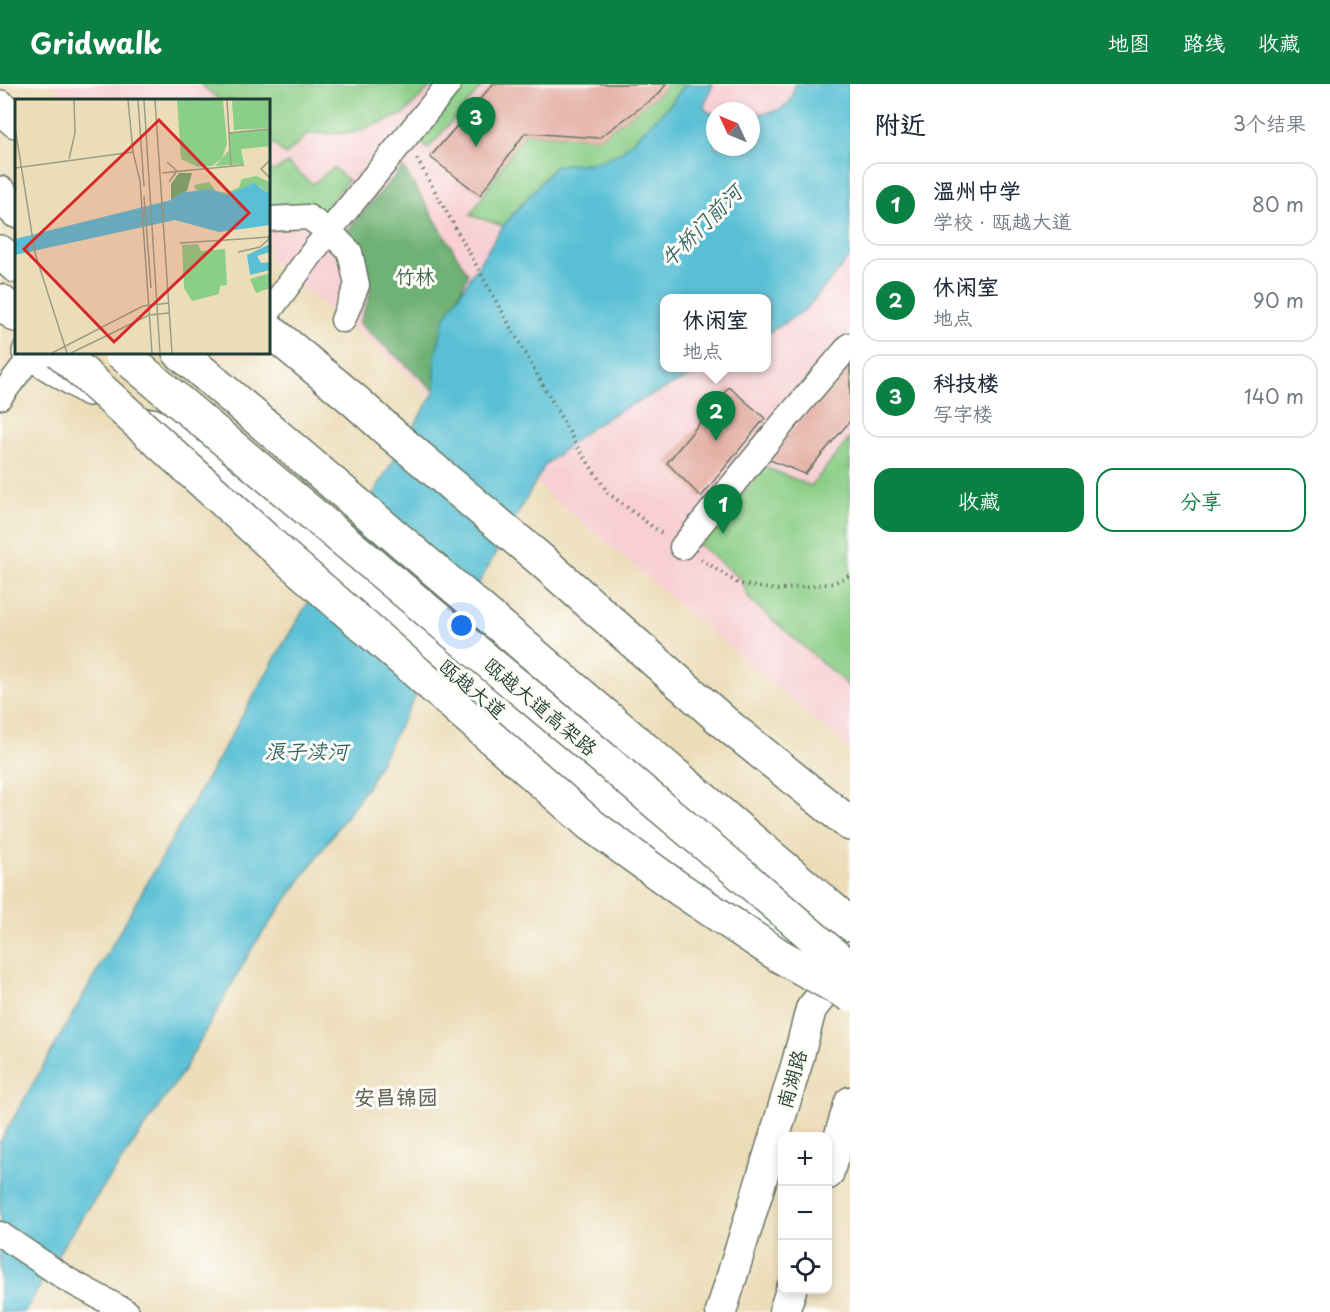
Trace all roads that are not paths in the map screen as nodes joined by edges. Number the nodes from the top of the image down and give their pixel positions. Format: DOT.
graph roads {
  1 [pos="449,84"];
  2 [pos="0,106"];
  3 [pos="15,120"];
  4 [pos="0,193"];
  5 [pos="0,201"];
  6 [pos="15,212"];
  7 [pos="15,212"];
  8 [pos="270,219"];
  9 [pos="330,231"];
  10 [pos="0,252"];
  11 [pos="15,265"];
  12 [pos="0,300"];
  13 [pos="15,314"];
  14 [pos="270,319"];
  15 [pos="343,320"];
  16 [pos="270,321"];
  17 [pos="0,329"];
  18 [pos="15,339"];
  19 [pos="850,345"];
  20 [pos="32,354"];
  21 [pos="38,354"];
  22 [pos="39,354"];
  23 [pos="122,354"];
  24 [pos="181,354"];
  25 [pos="0,397"];
  26 [pos="682,547"];
  27 [pos="850,824"];
  28 [pos="850,924"];
  29 [pos="847,980"];
  30 [pos="850,1102"];
  31 [pos="832,1161"];
  32 [pos="0,1234"];
  33 [pos="790,1294"];
  34 [pos="127,1312"];
  35 [pos="721,1312"];
  36 [pos="784,1312"];
  1 -- 9 [label="street"];
  2 -- 3 [label="highway"];
  4 -- 6 [label="highway"];
  5 -- 7 [label="highway"];
  8 -- 9 [label="street"];
  9 -- 14 [label="street"];
  9 -- 15 [label="street"];
  10 -- 11 [label="highway"];
  12 -- 13 [label="highway"];
  16 -- 27 [label="highway"];
  17 -- 18 [label="highway, 瓯越大道"];
  19 -- 26 [label="street"];
  20 -- 25 [label="street"];
  21 -- 29 [label="highway, bridge"];
  22 -- 29 [label="highway, 瓯越大道"];
  23 -- 29 [label="highway, 瓯越大道高架路, bridge"];
  24 -- 28 [label="highway, 瓯越大道高架路"];
  29 -- 35 [label="main road, 南湖路"];
  30 -- 31 [label="main road"];
  32 -- 34 [label="street"];
  33 -- 36 [label="main road"];
}
